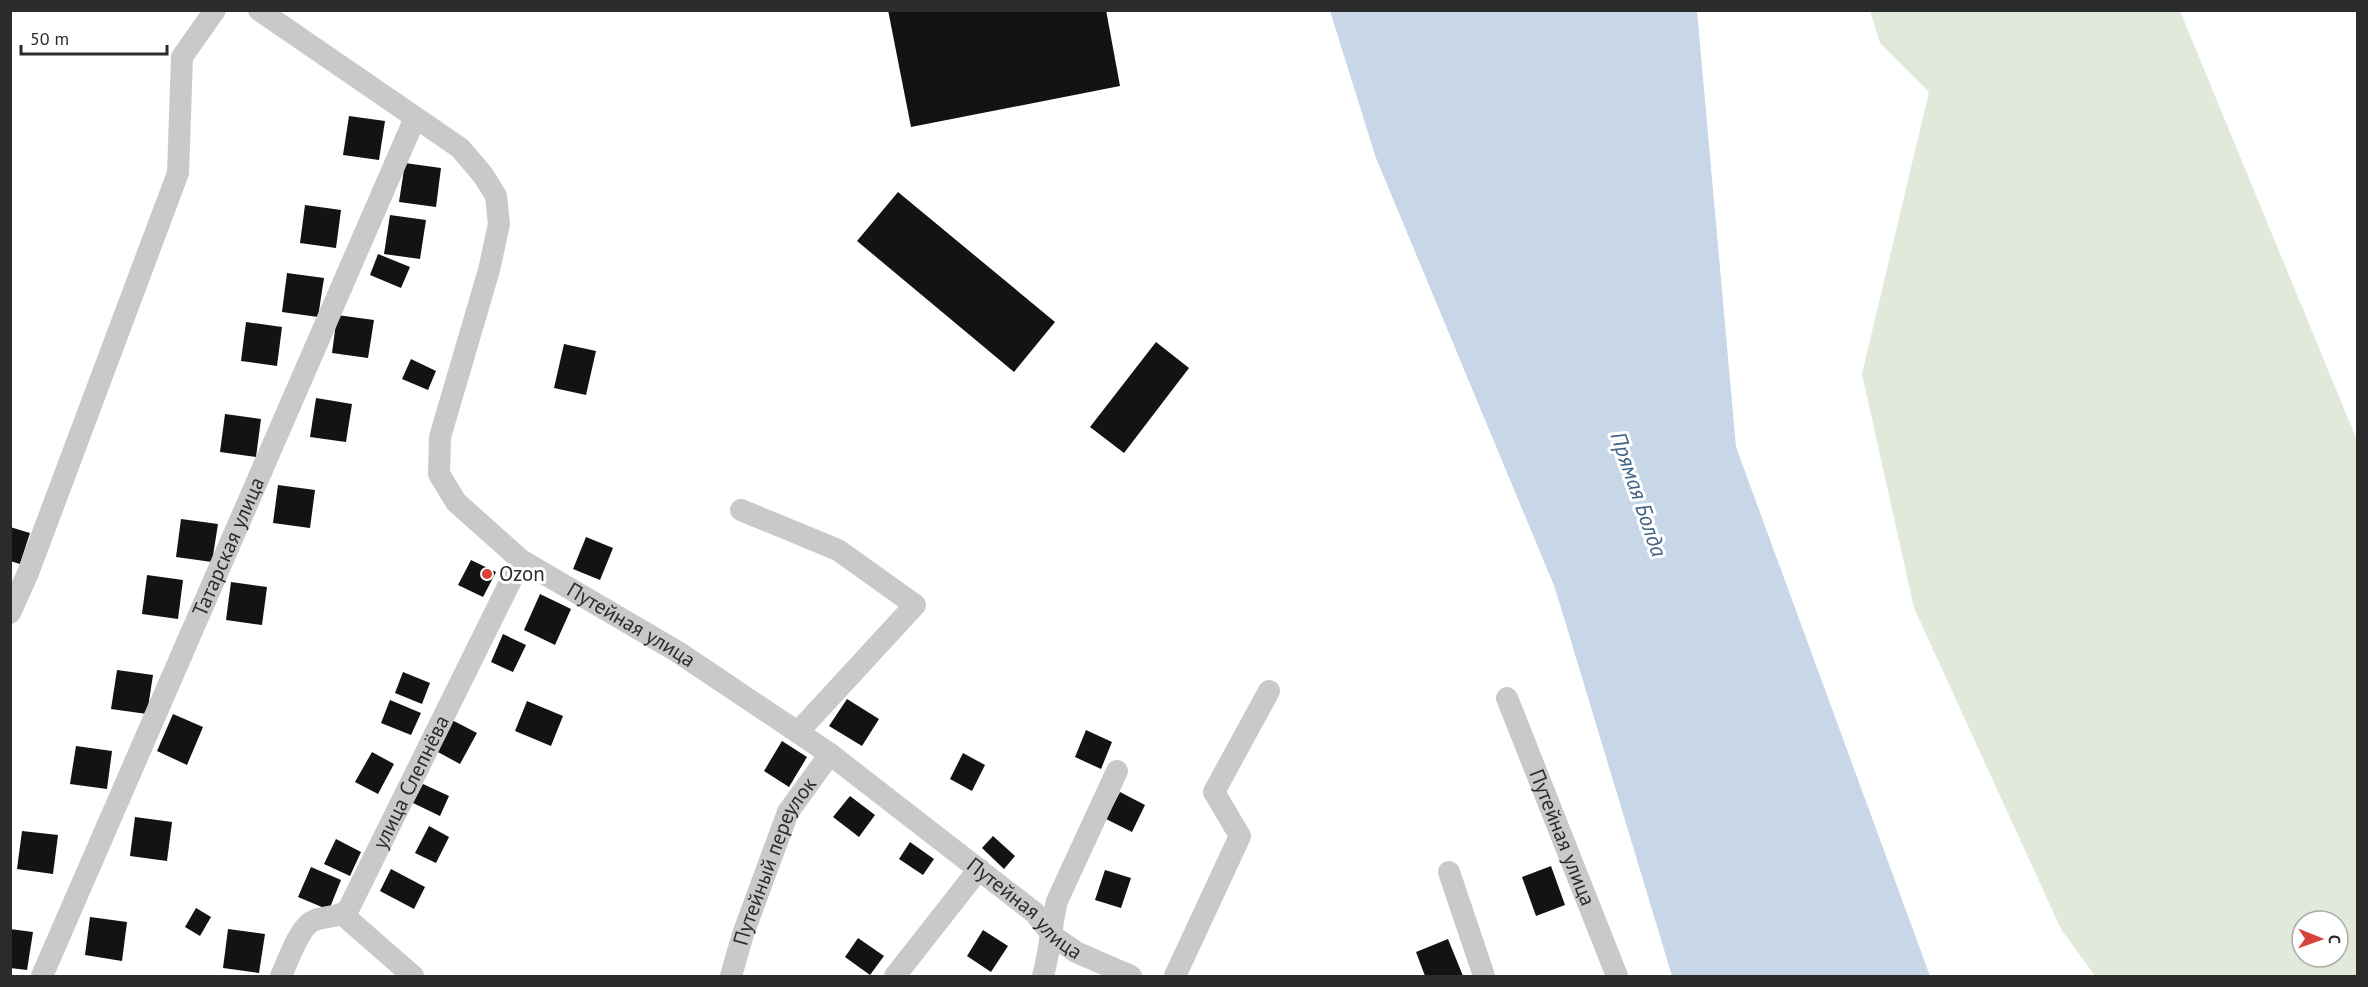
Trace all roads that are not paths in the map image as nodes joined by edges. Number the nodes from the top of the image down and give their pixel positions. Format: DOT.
graph roads {
  1 [pos="215,10"];
  2 [pos="259,10"];
  3 [pos="416,118"];
  4 [pos="741,510"];
  5 [pos="520,560"];
  6 [pos="19,573"];
  7 [pos="10,613"];
  8 [pos="1269,692"];
  9 [pos="1507,698"];
  10 [pos="798,732"];
  11 [pos="830,754"];
  12 [pos="1117,771"];
  13 [pos="979,869"];
  14 [pos="1449,872"];
  15 [pos="342,914"];
  16 [pos="1053,936"];
  17 [pos="42,976"];
  18 [pos="281,976"];
  19 [pos="413,976"];
  20 [pos="731,976"];
  21 [pos="895,976"];
  22 [pos="1043,976"];
  23 [pos="1131,976"];
  24 [pos="1175,976"];
  25 [pos="1484,976"];
  26 [pos="1617,976"];
  1 -- 6 [label="street"];
  2 -- 3 [label="street, Путейная улица"];
  3 -- 5 [label="street, Путейная улица"];
  3 -- 17 [label="street, Татарская улица"];
  4 -- 10 [label="street"];
  5 -- 10 [label="street, Путейная улица"];
  5 -- 15 [label="street, улица Слепнёва"];
  6 -- 7 [label="street"];
  8 -- 24 [label="street"];
  9 -- 26 [label="street, Путейная улица"];
  10 -- 11 [label="street, Путейная улица"];
  11 -- 13 [label="street, Путейная улица"];
  11 -- 20 [label="street, Путейный переулок"];
  12 -- 16 [label="street"];
  13 -- 16 [label="street, Путейная улица"];
  13 -- 21 [label="street"];
  14 -- 25 [label="street"];
  15 -- 18 [label="street"];
  15 -- 19 [label="street"];
  16 -- 22 [label="street"];
  16 -- 23 [label="street, Путейная улица"];
}
